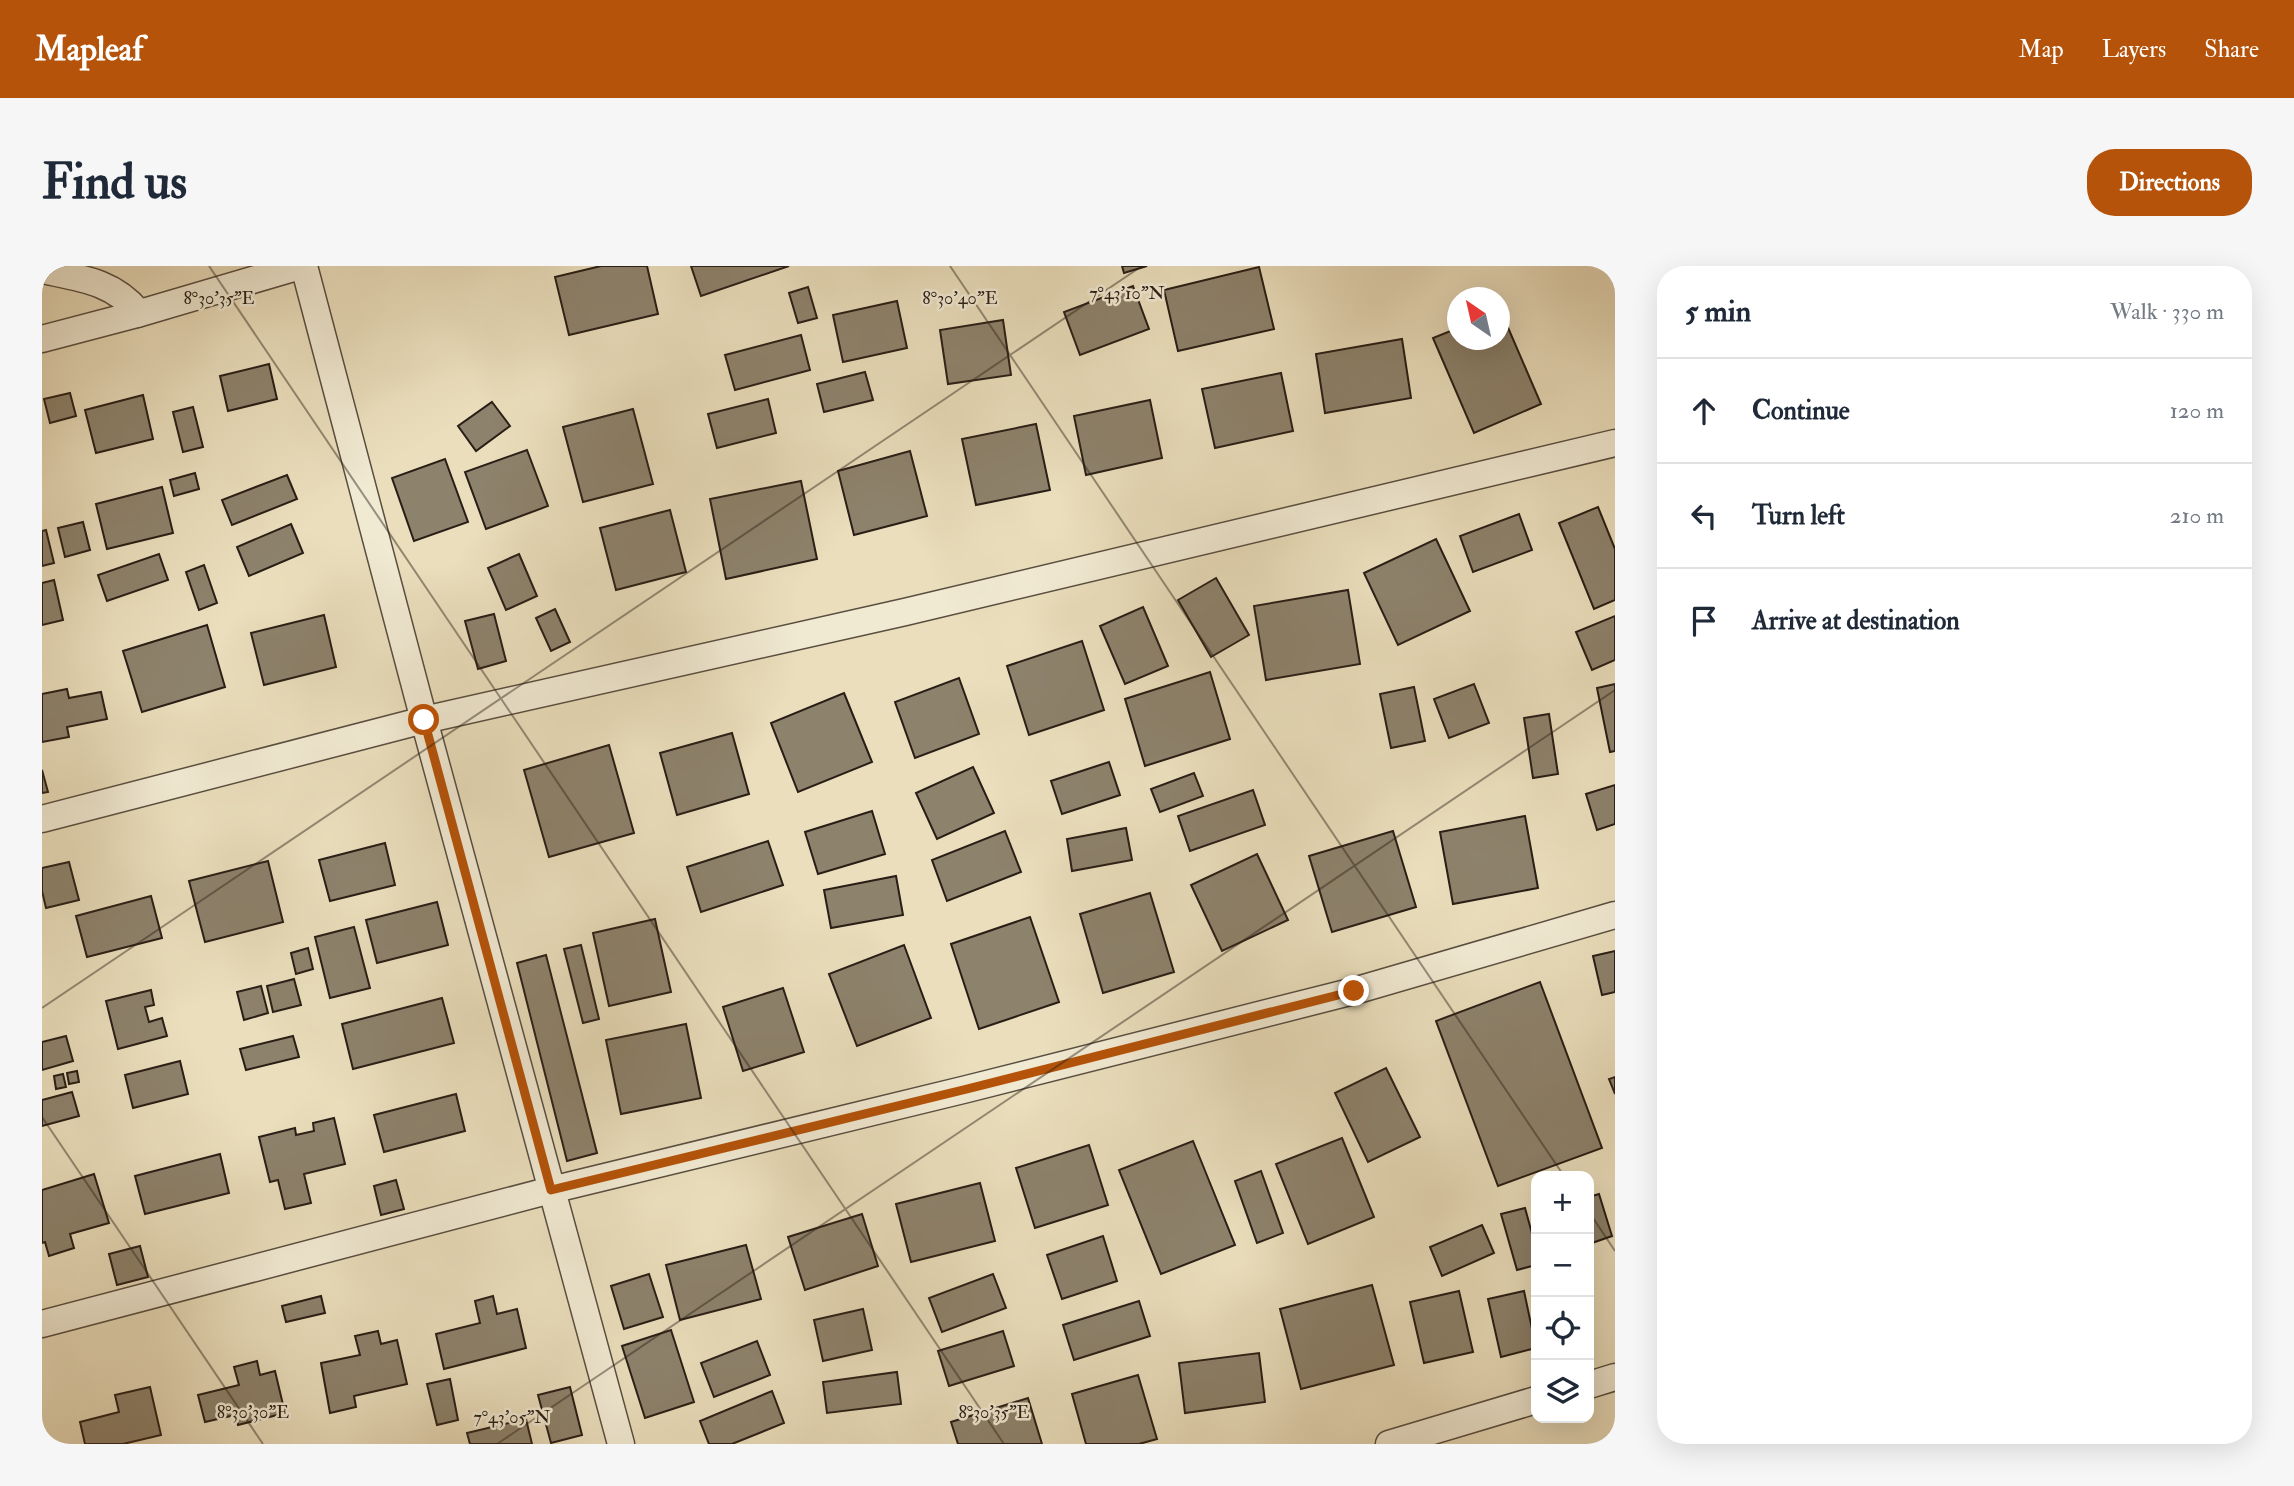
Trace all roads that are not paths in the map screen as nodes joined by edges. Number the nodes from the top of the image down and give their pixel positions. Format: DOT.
graph roads {
  1 [pos="302,266"];
  2 [pos="42,270"];
  3 [pos="137,314"];
  4 [pos="42,339"];
  5 [pos="1615,443"];
  6 [pos="424,720"];
  7 [pos="42,819"];
  8 [pos="1615,915"];
  9 [pos="551,1190"];
  10 [pos="42,1324"];
  11 [pos="1615,1377"];
  12 [pos="1594,1383"];
  13 [pos="1531,1402"];
  14 [pos="621,1444"];
  15 [pos="1390,1444"];
  1 -- 3 [label="street"];
  1 -- 6 [label="street"];
  2 -- 3 [label="street"];
  3 -- 4 [label="street"];
  5 -- 6 [label="street"];
  6 -- 7 [label="street"];
  6 -- 9 [label="street"];
  8 -- 9 [label="street"];
  9 -- 10 [label="street"];
  9 -- 14 [label="street"];
  11 -- 12 [label="street"];
  13 -- 15 [label="street"];
}
